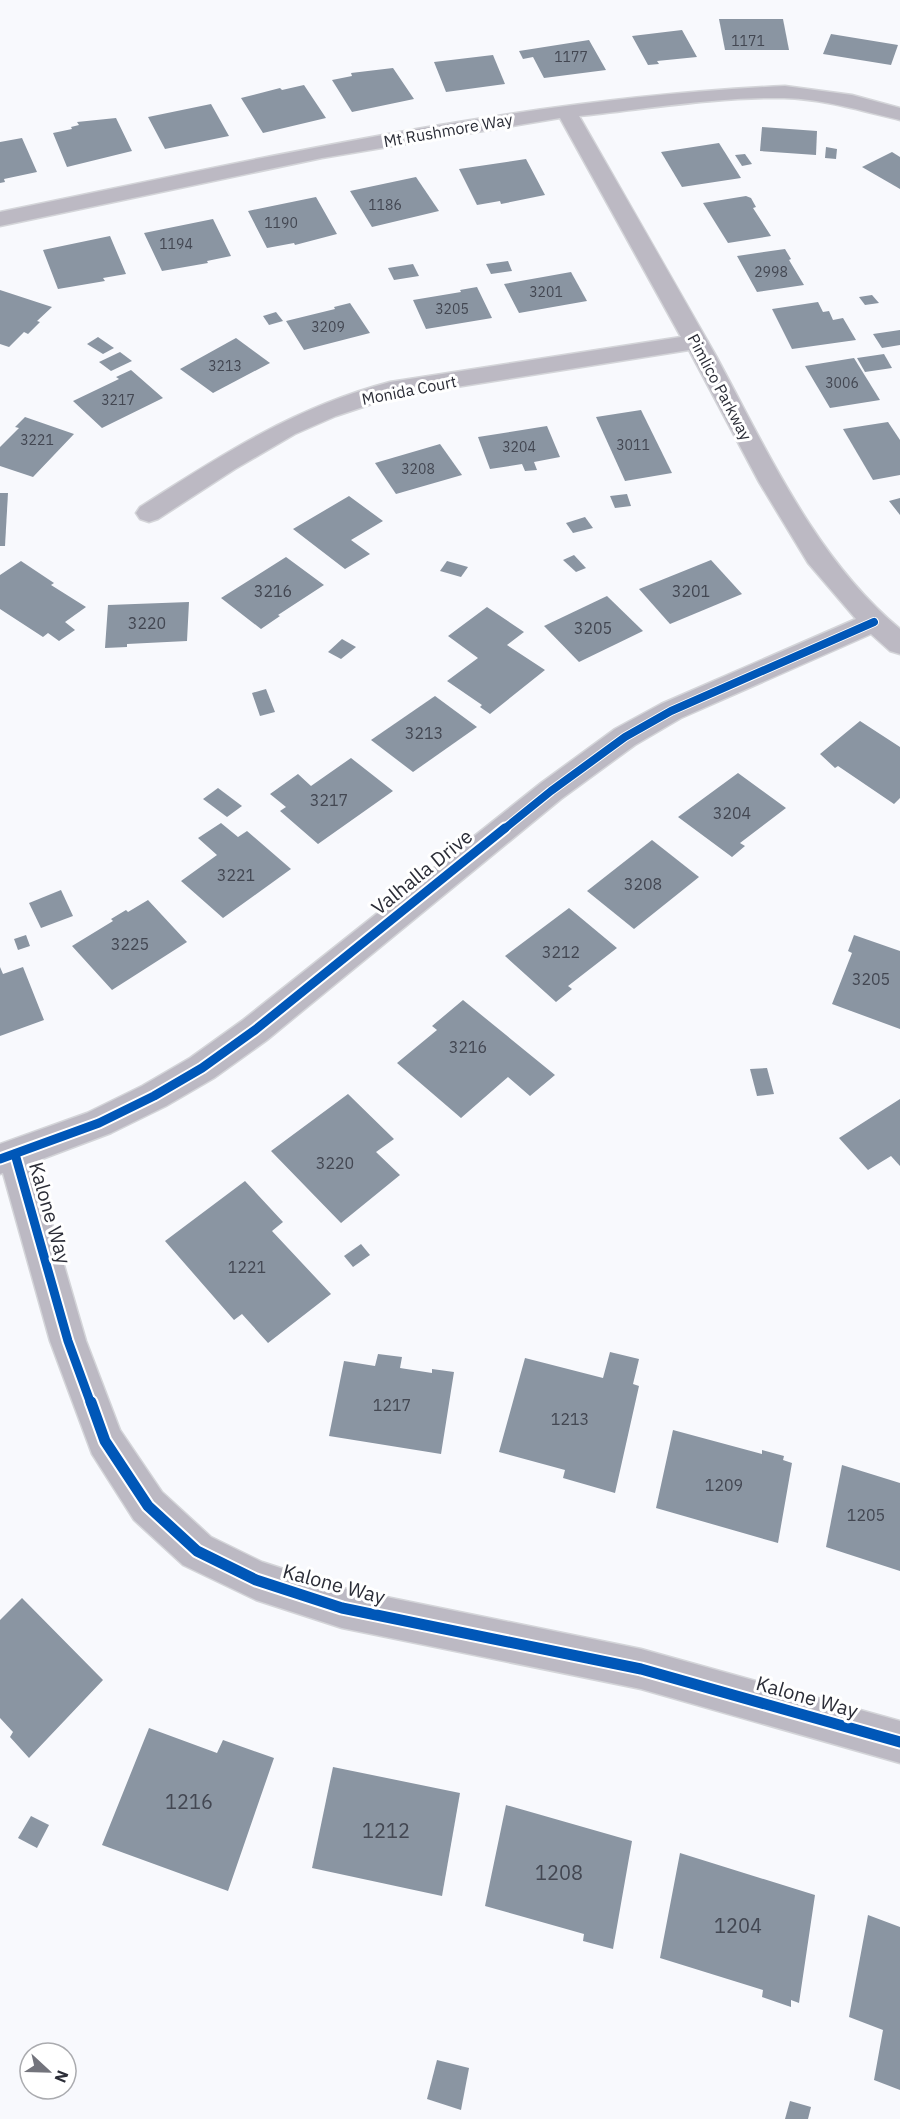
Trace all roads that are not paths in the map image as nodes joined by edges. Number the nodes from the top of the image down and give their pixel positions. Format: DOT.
graph roads {
  1 [pos="566,111"];
  2 [pos="900,114"];
  3 [pos="0,219"];
  4 [pos="696,342"];
  5 [pos="149,513"];
  6 [pos="874,622"];
  7 [pos="900,644"];
  8 [pos="7,1156"];
  9 [pos="900,1742"];
  1 -- 2 [label="street, Mt Rushmore Way"];
  1 -- 3 [label="street, Mt Rushmore Way"];
  1 -- 4 [label="street, Pimlico Parkway"];
  4 -- 5 [label="street, Monida Court"];
  4 -- 6 [label="street, Pimlico Parkway"];
  6 -- 7 [label="street, Pimlico Parkway"];
  6 -- 8 [label="street, Valhalla Drive"];
  8 -- 9 [label="street, Kalone Way"];
}
